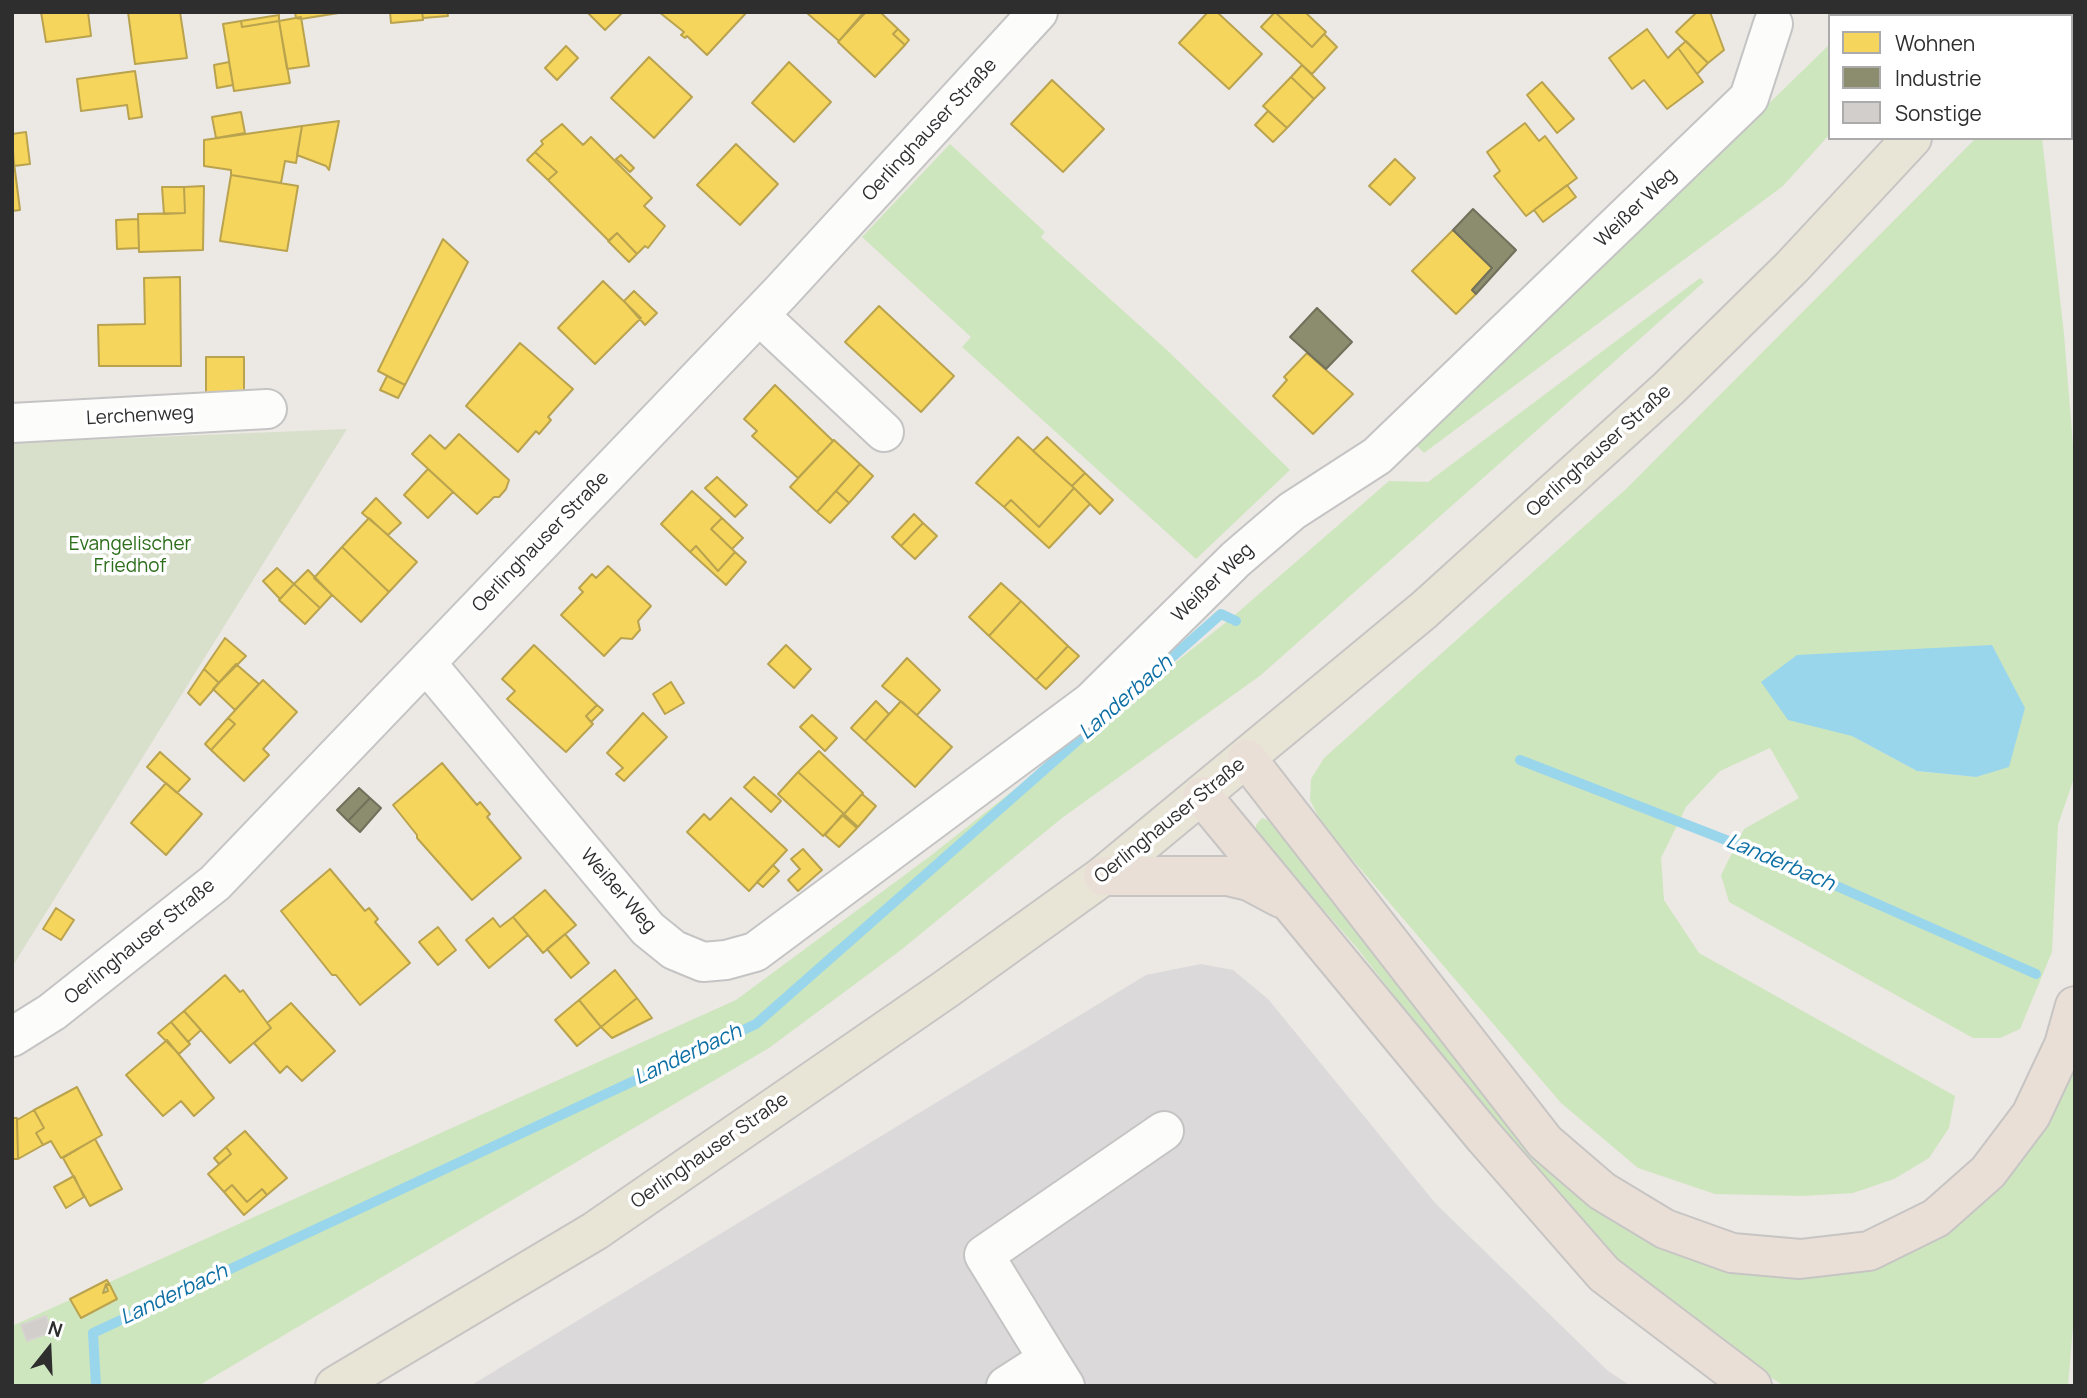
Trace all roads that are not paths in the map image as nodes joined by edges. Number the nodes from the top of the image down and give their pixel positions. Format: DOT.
graph roads {
  1 [pos="1038,12"];
  2 [pos="1773,24"];
  3 [pos="1910,140"];
  4 [pos="759,315"];
  5 [pos="267,409"];
  6 [pos="12,423"];
  7 [pos="884,432"];
  8 [pos="426,663"];
  9 [pos="1247,759"];
  10 [pos="1202,796"];
  11 [pos="1103,876"];
  12 [pos="1292,904"];
  13 [pos="2075,1006"];
  14 [pos="12,1037"];
  15 [pos="1164,1131"];
  16 [pos="1057,1372"];
  17 [pos="335,1386"];
  18 [pos="1006,1386"];
  19 [pos="1752,1386"];
  1 -- 4 [label="street, Oerlinghauser Straße"];
  2 -- 8 [label="street, Weißer Weg"];
  3 -- 9 [label="main road, Oerlinghauser Straße"];
  4 -- 7 [label="street"];
  4 -- 8 [label="street, Oerlinghauser Straße"];
  5 -- 6 [label="street, Lerchenweg"];
  8 -- 14 [label="street, Oerlinghauser Straße"];
  9 -- 10 [label="main road, Oerlinghauser Straße"];
  9 -- 13 [label="highway"];
  10 -- 11 [label="main road, Oerlinghauser Straße"];
  10 -- 12 [label="highway"];
  11 -- 12 [label="highway"];
  11 -- 17 [label="main road, Oerlinghauser Straße"];
  12 -- 19 [label="highway"];
  15 -- 16 [label="street"];
  16 -- 18 [label="street"];
}
